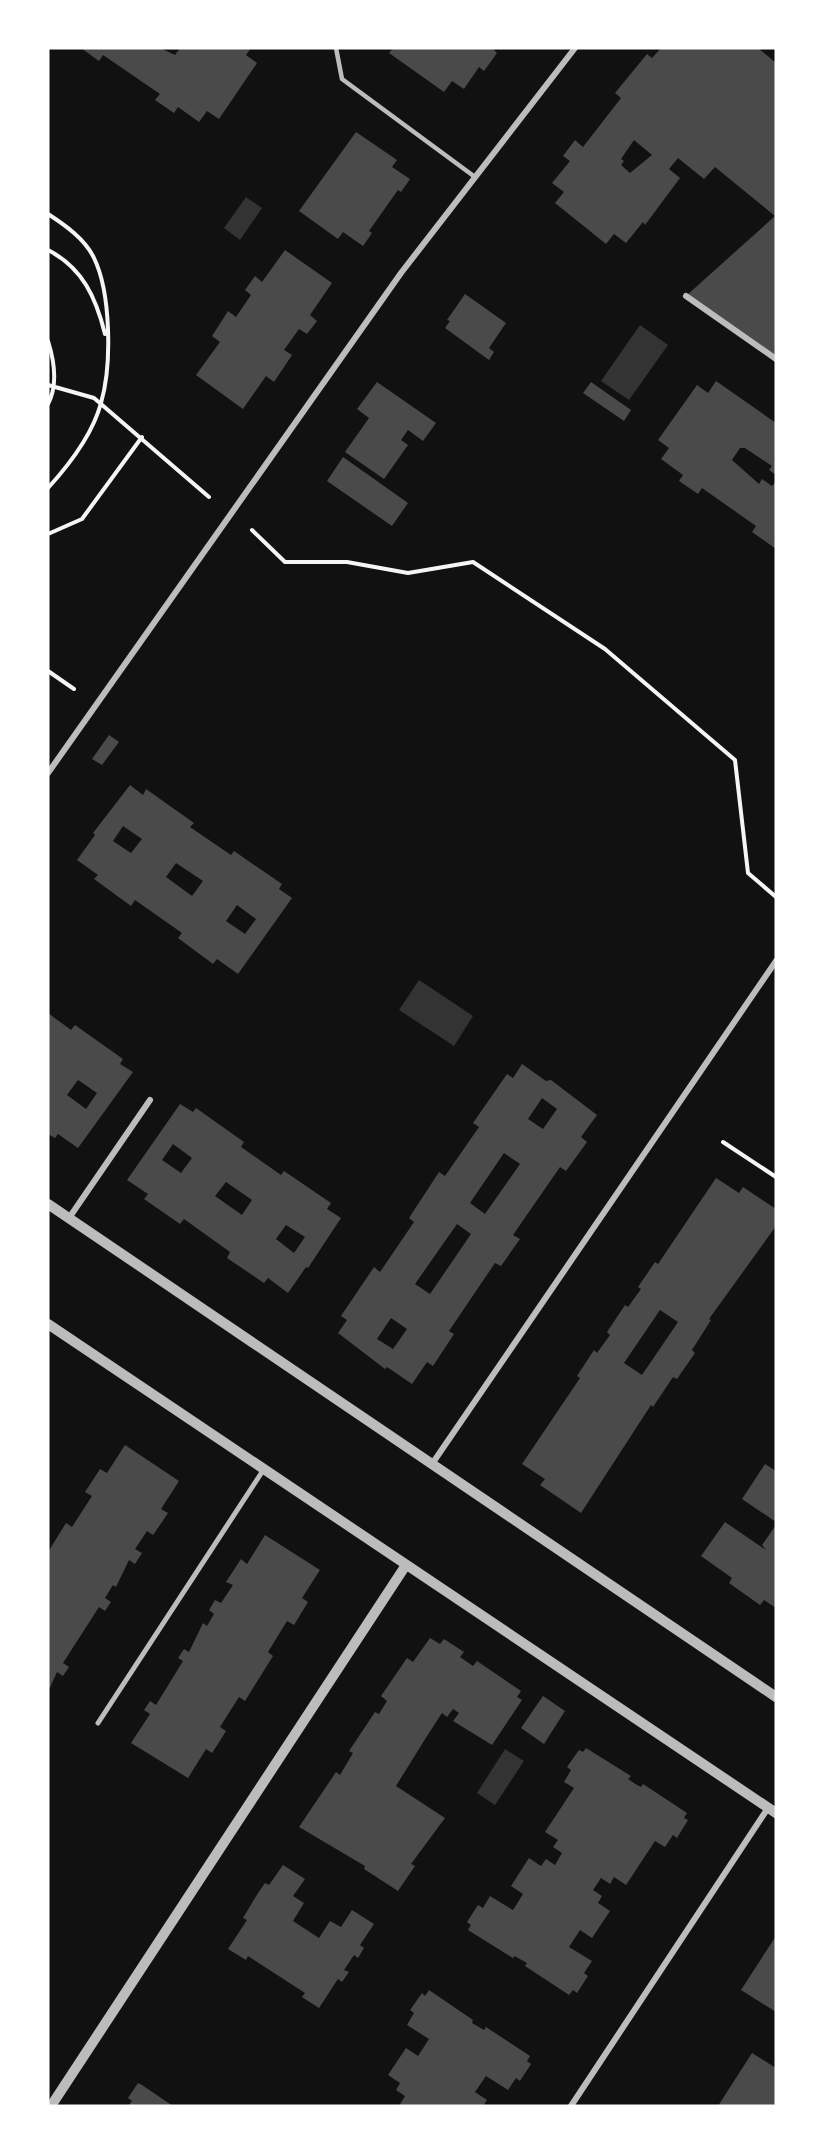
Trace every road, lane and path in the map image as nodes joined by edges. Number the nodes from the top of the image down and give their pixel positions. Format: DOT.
graph roads {
  1 [pos="336,48"];
  2 [pos="575,48"];
  3 [pos="475,177"];
  4 [pos="48,214"];
  5 [pos="48,250"];
  6 [pos="686,296"];
  7 [pos="48,341"];
  8 [pos="106,341"];
  9 [pos="776,359"];
  10 [pos="50,385"];
  11 [pos="48,404"];
  12 [pos="101,404"];
  13 [pos="142,438"];
  14 [pos="48,488"];
  15 [pos="209,497"];
  16 [pos="252,530"];
  17 [pos="48,534"];
  18 [pos="48,671"];
  19 [pos="74,689"];
  20 [pos="48,774"];
  21 [pos="776,897"];
  22 [pos="776,961"];
  23 [pos="150,1100"];
  24 [pos="723,1142"];
  25 [pos="776,1177"];
  26 [pos="48,1204"];
  27 [pos="69,1218"];
  28 [pos="48,1324"];
  29 [pos="432,1464"];
  30 [pos="264,1469"];
  31 [pos="406,1565"];
  32 [pos="776,1697"];
  33 [pos="98,1723"];
  34 [pos="772,1810"];
  35 [pos="51,2106"];
  36 [pos="571,2106"];
  1 -- 3 [label="lane"];
  2 -- 3 [label="street"];
  3 -- 20 [label="street"];
  4 -- 8 [label="path"];
  5 -- 8 [label="path"];
  6 -- 9 [label="street"];
  7 -- 10 [label="path"];
  8 -- 12 [label="path"];
  10 -- 11 [label="path"];
  10 -- 12 [label="path"];
  12 -- 13 [label="path"];
  12 -- 14 [label="path"];
  13 -- 15 [label="path"];
  13 -- 17 [label="path"];
  16 -- 21 [label="path"];
  18 -- 19 [label="path"];
  22 -- 29 [label="street"];
  23 -- 27 [label="street"];
  24 -- 25 [label="path"];
  26 -- 27 [label="street"];
  27 -- 29 [label="street"];
  28 -- 30 [label="street"];
  29 -- 32 [label="street"];
  30 -- 31 [label="street"];
  30 -- 33 [label="street"];
  31 -- 34 [label="street"];
  31 -- 35 [label="street"];
  34 -- 36 [label="street"];
}
